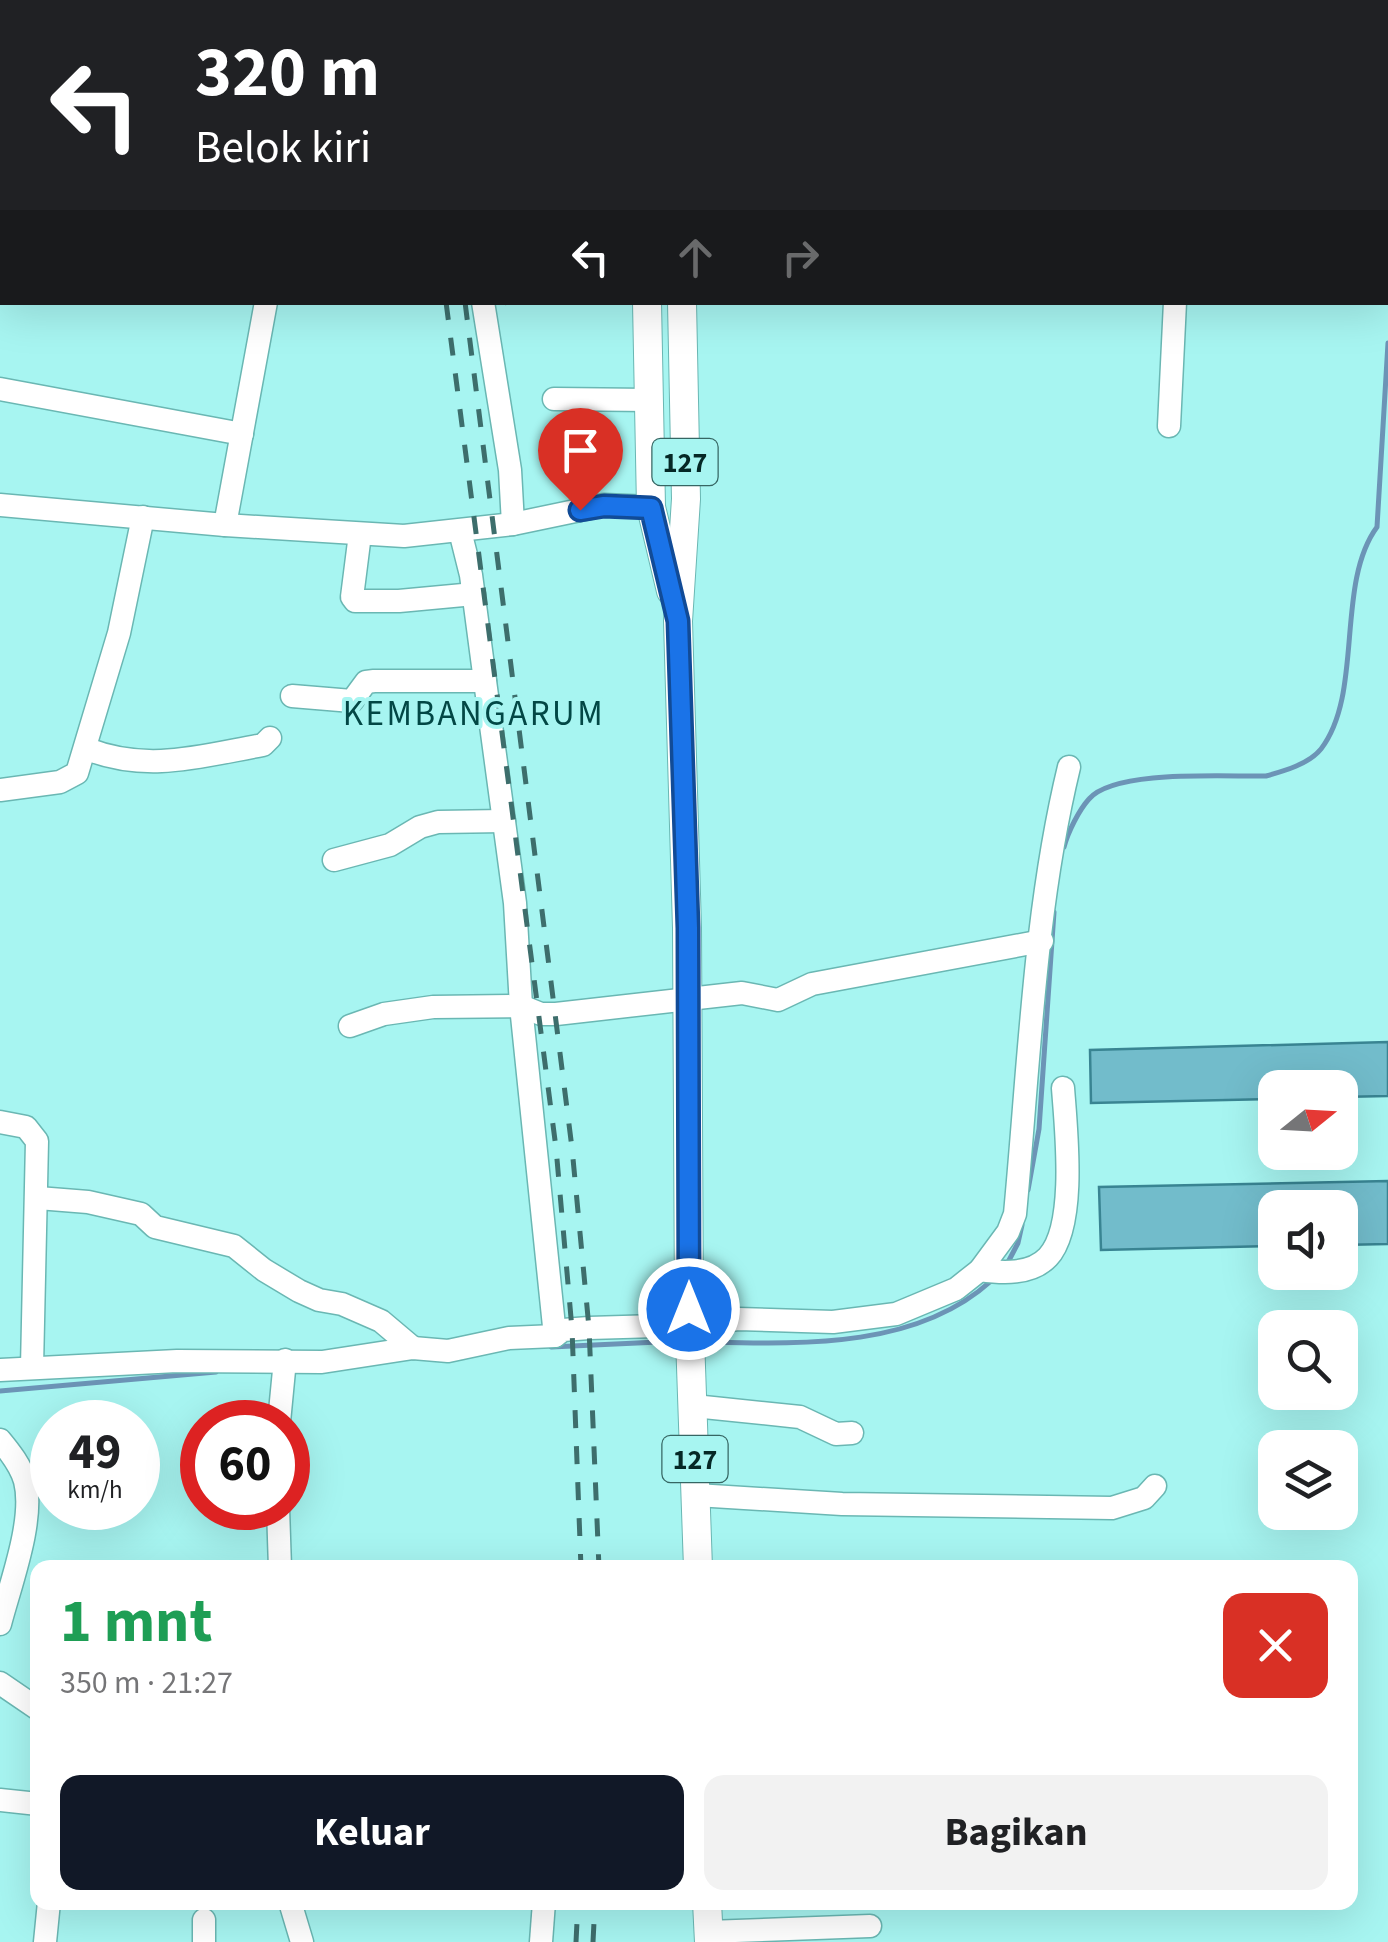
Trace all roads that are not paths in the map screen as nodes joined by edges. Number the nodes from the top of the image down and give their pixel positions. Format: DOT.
graph roads {
  1 [pos="265,305"];
  2 [pos="483,305"];
  3 [pos="1175,305"];
  4 [pos="682,314"];
  5 [pos="648,315"];
  6 [pos="0,389"];
  7 [pos="554,398"];
  8 [pos="649,400"];
  9 [pos="1169,426"];
  10 [pos="242,434"];
  11 [pos="0,505"];
  12 [pos="651,508"];
  13 [pos="143,518"];
  14 [pos="513,524"];
  15 [pos="224,525"];
  16 [pos="460,531"];
  17 [pos="360,534"];
  18 [pos="474,594"];
  19 [pos="678,621"];
  20 [pos="485,681"];
  21 [pos="292,696"];
  22 [pos="270,738"];
  23 [pos="87,749"];
  24 [pos="1069,768"];
  25 [pos="0,790"];
  26 [pos="504,822"];
  27 [pos="334,860"];
  28 [pos="1042,940"];
  29 [pos="686,1002"];
  30 [pos="521,1006"];
  31 [pos="350,1026"];
  32 [pos="1063,1088"];
  33 [pos="0,1122"];
  34 [pos="38,1198"];
  35 [pos="993,1271"];
  36 [pos="555,1336"];
  37 [pos="692,1336"];
  38 [pos="412,1348"];
  39 [pos="284,1362"];
  40 [pos="32,1367"];
  41 [pos="0,1370"];
  42 [pos="280,1400"];
  43 [pos="694,1406"];
  44 [pos="852,1433"];
  45 [pos="0,1440"];
  46 [pos="1155,1486"];
  47 [pos="696,1495"];
  48 [pos="279,1530"];
  49 [pos="280,1560"];
  50 [pos="698,1560"];
  51 [pos="0,1624"];
  52 [pos="0,1683"];
  53 [pos="30,1703"];
  54 [pos="0,1800"];
  55 [pos="30,1803"];
  56 [pos="48,1910"];
  57 [pos="292,1910"];
  58 [pos="543,1910"];
  59 [pos="708,1910"];
  60 [pos="870,1926"];
  61 [pos="708,1937"];
  62 [pos="45,1942"];
  63 [pos="302,1942"];
  64 [pos="541,1942"];
  1 -- 10 [label="street"];
  2 -- 14 [label="street"];
  3 -- 9 [label="street"];
  4 -- 5 [label="main road"];
  4 -- 19 [label="main road, 127"];
  5 -- 8 [label="main road, 127"];
  6 -- 10 [label="street"];
  7 -- 8 [label="street"];
  8 -- 12 [label="main road, 127"];
  10 -- 15 [label="street"];
  11 -- 13 [label="street"];
  12 -- 14 [label="street"];
  12 -- 19 [label="main road, 127"];
  13 -- 15 [label="street"];
  13 -- 23 [label="street"];
  14 -- 16 [label="street"];
  15 -- 17 [label="street"];
  16 -- 17 [label="street"];
  16 -- 18 [label="street"];
  17 -- 18 [label="street"];
  18 -- 20 [label="street"];
  19 -- 29 [label="main road, 127"];
  20 -- 21 [label="street"];
  20 -- 26 [label="street"];
  22 -- 23 [label="street"];
  23 -- 25 [label="street"];
  24 -- 28 [label="street"];
  26 -- 27 [label="street"];
  26 -- 30 [label="street"];
  28 -- 29 [label="street"];
  28 -- 35 [label="street"];
  29 -- 30 [label="street"];
  29 -- 37 [label="main road, 127"];
  30 -- 31 [label="street"];
  30 -- 36 [label="street"];
  32 -- 35 [label="street"];
  33 -- 34 [label="street"];
  34 -- 38 [label="street"];
  34 -- 40 [label="street"];
  35 -- 37 [label="street"];
  36 -- 37 [label="street"];
  36 -- 38 [label="street"];
  37 -- 43 [label="main road, 127"];
  38 -- 39 [label="street"];
  39 -- 40 [label="street"];
  39 -- 42 [label="street"];
  40 -- 41 [label="street"];
  43 -- 44 [label="street"];
  43 -- 47 [label="main road, 127"];
  45 -- 51 [label="street"];
  46 -- 47 [label="street"];
  47 -- 50 [label="main road, 127"];
  48 -- 49 [label="street"];
  52 -- 53 [label="street"];
  54 -- 55 [label="street"];
  56 -- 62 [label="street"];
  57 -- 63 [label="street"];
  58 -- 64 [label="street"];
  59 -- 61 [label="main road"];
  60 -- 61 [label="street"];
}
